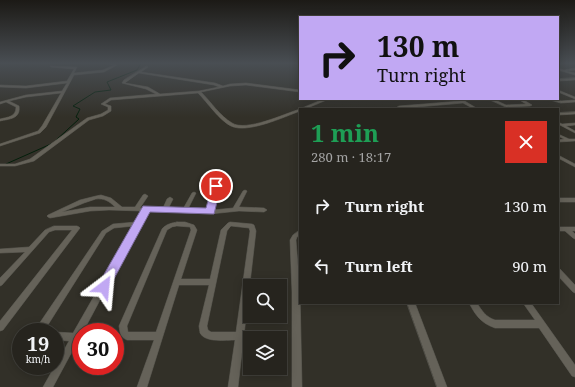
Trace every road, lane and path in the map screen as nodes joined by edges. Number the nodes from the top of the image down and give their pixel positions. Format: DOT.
graph roads {
  1 [pos="124,81"];
  2 [pos="196,81"];
  3 [pos="68,82"];
  4 [pos="0,86"];
  5 [pos="10,87"];
  6 [pos="223,87"];
  7 [pos="0,91"];
  8 [pos="299,91"];
  9 [pos="559,91"];
  10 [pos="62,92"];
  11 [pos="199,92"];
  12 [pos="159,95"];
  13 [pos="575,98"];
  14 [pos="324,100"];
  15 [pos="461,100"];
  16 [pos="492,100"];
  17 [pos="522,100"];
  18 [pos="553,100"];
  19 [pos="6,101"];
  20 [pos="575,101"];
  21 [pos="464,102"];
  22 [pos="0,103"];
  23 [pos="429,105"];
  24 [pos="304,108"];
  25 [pos="398,108"];
  26 [pos="434,108"];
  27 [pos="474,108"];
  28 [pos="299,110"];
  29 [pos="575,113"];
  30 [pos="559,114"];
  31 [pos="0,120"];
  32 [pos="560,124"];
  33 [pos="575,124"];
  34 [pos="575,132"];
  35 [pos="559,136"];
  36 [pos="0,139"];
  37 [pos="568,140"];
  38 [pos="575,140"];
  39 [pos="559,142"];
  40 [pos="5,144"];
  41 [pos="0,145"];
  42 [pos="559,157"];
  43 [pos="0,165"];
  44 [pos="575,166"];
  45 [pos="216,186"];
  46 [pos="245,191"];
  47 [pos="194,193"];
  48 [pos="145,196"];
  49 [pos="170,200"];
  50 [pos="559,200"];
  51 [pos="575,200"];
  52 [pos="120,208"];
  53 [pos="137,208"];
  54 [pos="146,209"];
  55 [pos="165,209"];
  56 [pos="185,210"];
  57 [pos="235,210"];
  58 [pos="264,210"];
  59 [pos="210,212"];
  60 [pos="140,223"];
  61 [pos="559,229"];
  62 [pos="566,229"];
  63 [pos="575,229"];
  64 [pos="299,233"];
  65 [pos="575,237"];
  66 [pos="29,249"];
  67 [pos="0,251"];
  68 [pos="559,272"];
  69 [pos="177,282"];
  70 [pos="212,282"];
  71 [pos="0,283"];
  72 [pos="575,290"];
  73 [pos="298,292"];
  74 [pos="411,304"];
  75 [pos="474,304"];
  76 [pos="528,304"];
  77 [pos="45,323"];
  78 [pos="83,323"];
  79 [pos="542,324"];
  80 [pos="0,327"];
  81 [pos="158,336"];
  82 [pos="239,336"];
  83 [pos="72,343"];
  84 [pos="575,373"];
  85 [pos="48,387"];
  86 [pos="142,387"];
  87 [pos="233,387"];
  88 [pos="296,387"];
  89 [pos="442,387"];
  1 -- 12 [label="street"];
  2 -- 6 [label="street"];
  3 -- 5 [label="street"];
  3 -- 10 [label="street"];
  4 -- 5 [label="street"];
  5 -- 7 [label="street"];
  6 -- 8 [label="street"];
  6 -- 11 [label="street"];
  9 -- 13 [label="street"];
  10 -- 19 [label="street"];
  10 -- 40 [label="street"];
  11 -- 12 [label="street"];
  11 -- 28 [label="street"];
  12 -- 43 [label="street"];
  14 -- 24 [label="street"];
  15 -- 21 [label="street"];
  16 -- 17 [label="street"];
  18 -- 20 [label="street"];
  19 -- 22 [label="street"];
  19 -- 31 [label="street"];
  21 -- 23 [label="street"];
  21 -- 27 [label="street"];
  23 -- 25 [label="street"];
  23 -- 26 [label="street"];
  29 -- 30 [label="street"];
  32 -- 33 [label="street"];
  32 -- 34 [label="street"];
  35 -- 37 [label="street"];
  36 -- 40 [label="street"];
  37 -- 38 [label="street"];
  37 -- 39 [label="street"];
  40 -- 41 [label="street"];
  42 -- 44 [label="street"];
  45 -- 59 [label="street"];
  46 -- 57 [label="street"];
  47 -- 56 [label="street"];
  48 -- 53 [label="street"];
  49 -- 55 [label="street"];
  50 -- 51 [label="street"];
  52 -- 52 [label="street"];
  52 -- 53 [label="street"];
  53 -- 54 [label="street"];
  54 -- 55 [label="street"];
  54 -- 60 [label="street"];
  55 -- 56 [label="street"];
  56 -- 59 [label="street"];
  57 -- 58 [label="street"];
  57 -- 59 [label="street"];
  60 -- 77 [label="street"];
  60 -- 78 [label="street"];
  61 -- 62 [label="street"];
  62 -- 63 [label="street"];
  62 -- 65 [label="street"];
  64 -- 73 [label="street"];
  66 -- 67 [label="street"];
  66 -- 71 [label="street"];
  66 -- 80 [label="street"];
  68 -- 72 [label="street"];
  69 -- 70 [label="street"];
  69 -- 81 [label="street"];
  69 -- 81 [label="street"];
  70 -- 82 [label="street"];
  70 -- 82 [label="street"];
  73 -- 88 [label="street"];
  74 -- 89 [label="street"];
  75 -- 79 [label="street"];
  76 -- 79 [label="street"];
  79 -- 84 [label="street"];
  81 -- 86 [label="street"];
  82 -- 87 [label="street"];
  83 -- 85 [label="street"];
}
